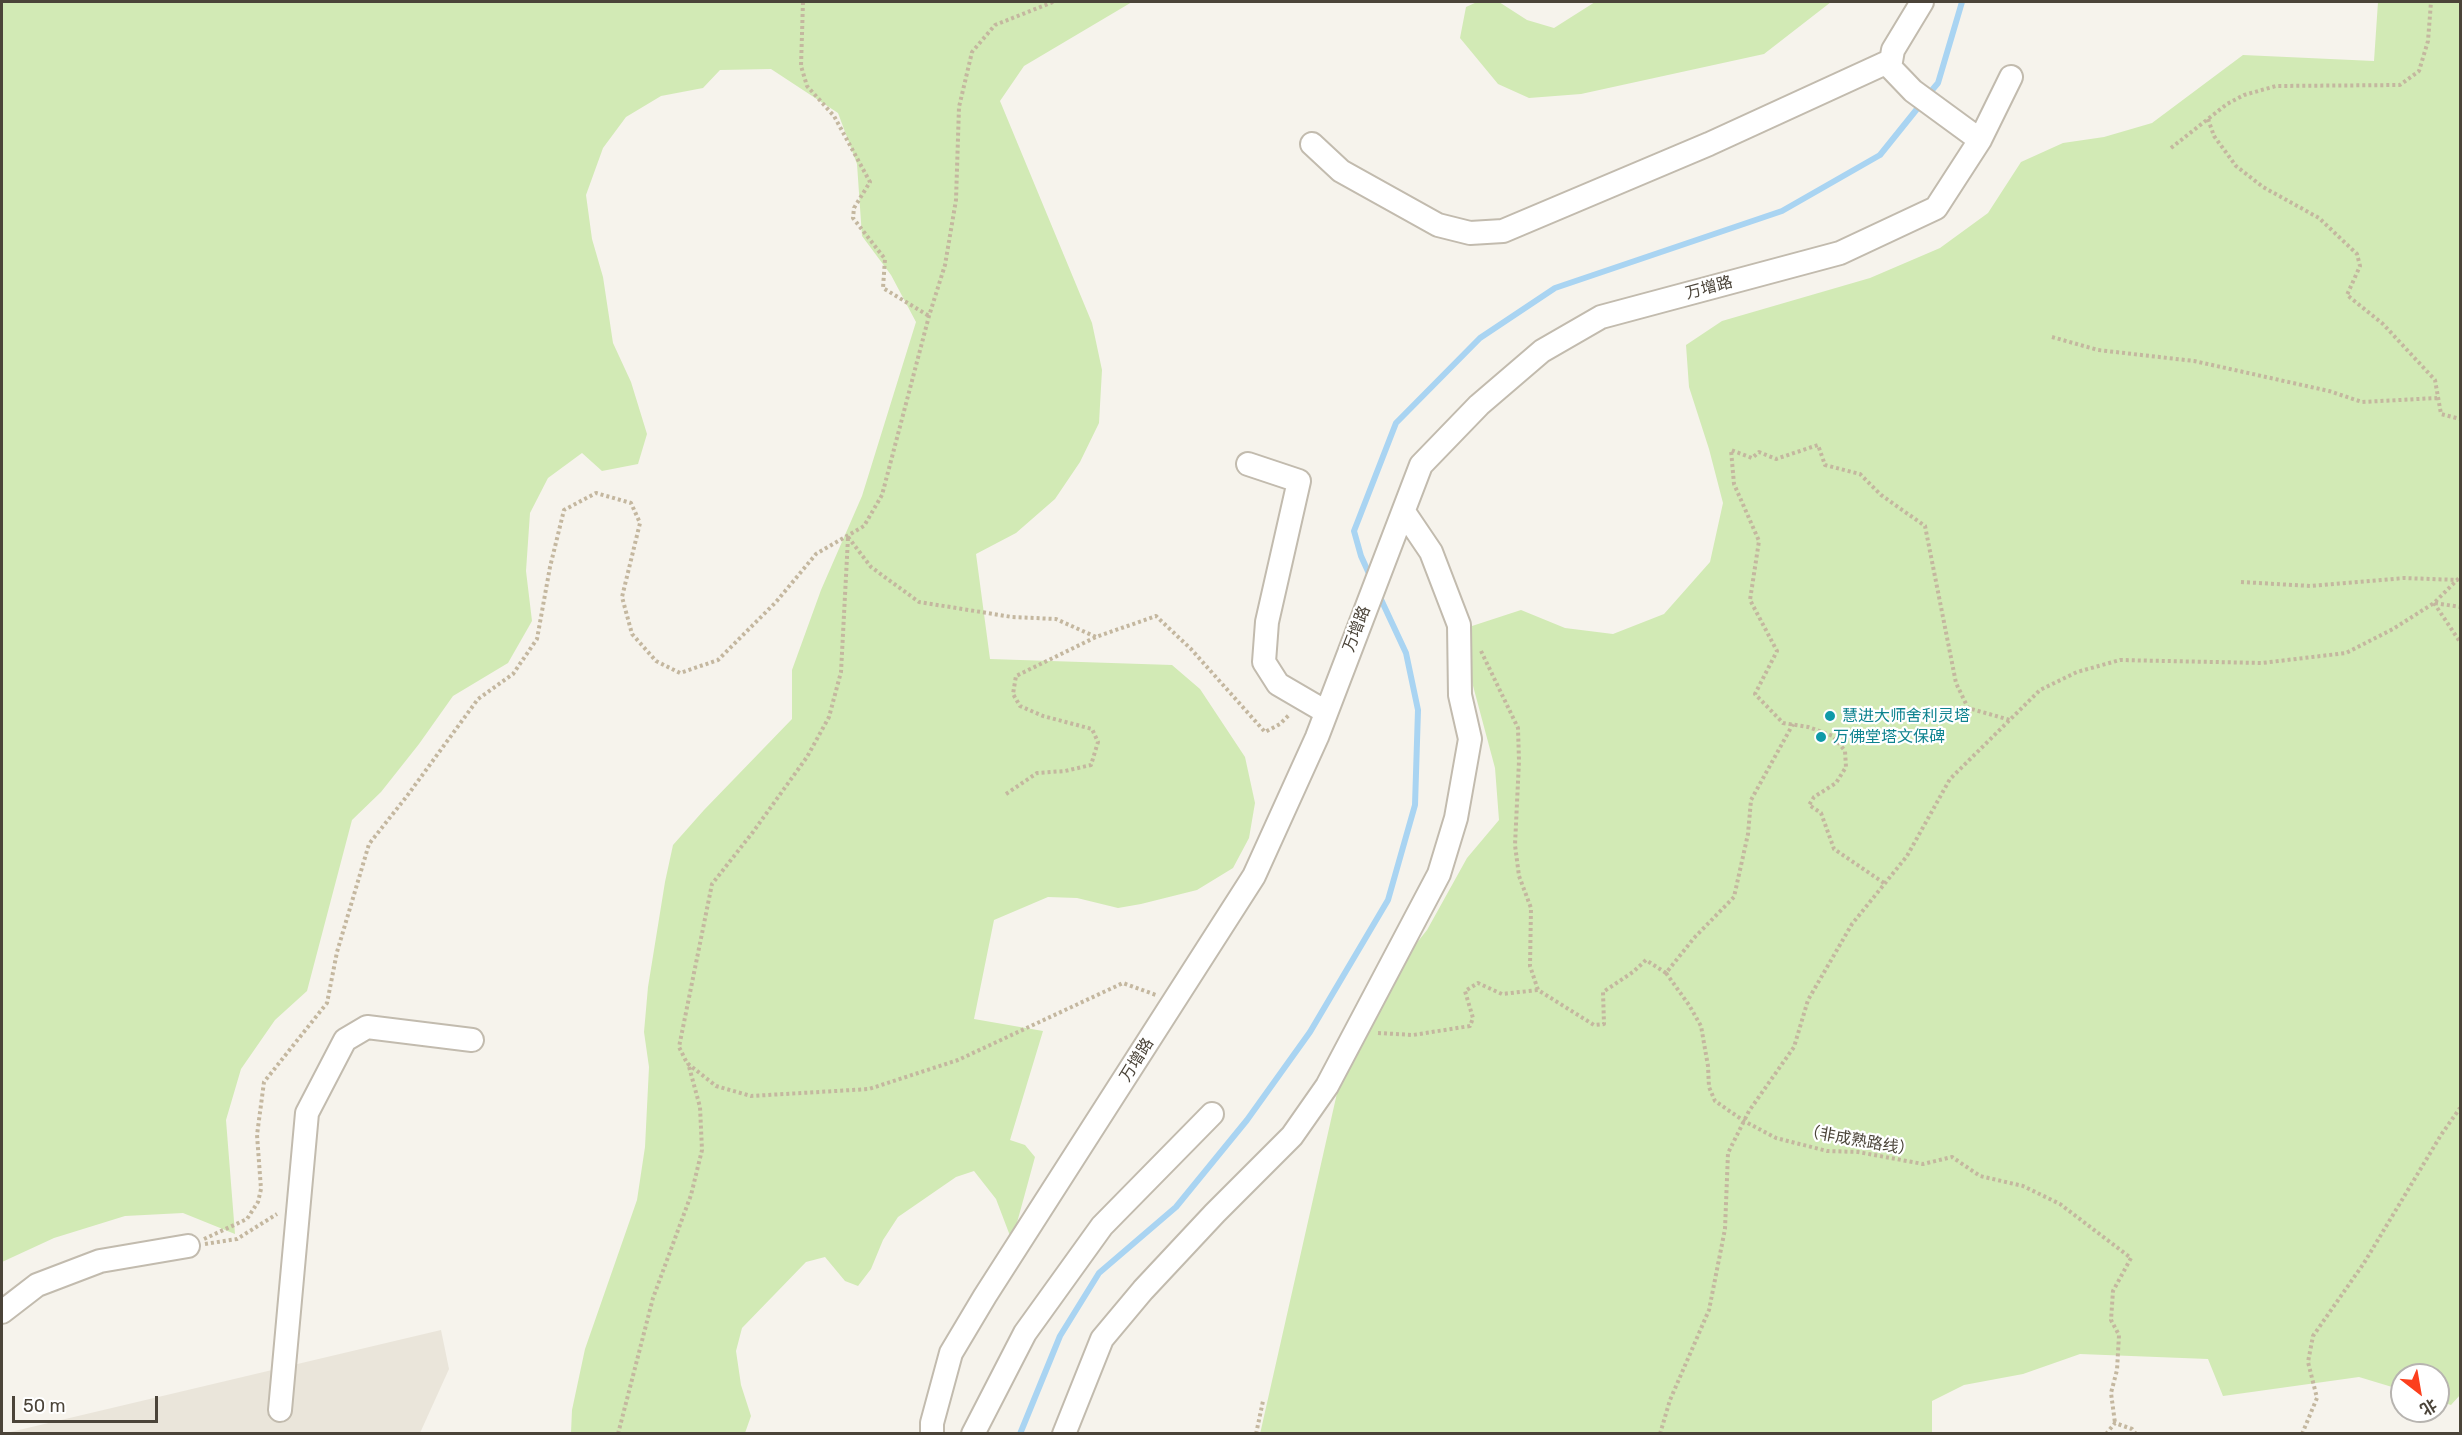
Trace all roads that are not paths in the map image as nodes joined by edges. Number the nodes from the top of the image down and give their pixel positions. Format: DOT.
graph roads {
  1 [pos="1922,2"];
  2 [pos="1890,61"];
  3 [pos="2011,77"];
  4 [pos="1980,140"];
  5 [pos="1312,144"];
  6 [pos="1248,464"];
  7 [pos="1404,512"];
  8 [pos="1326,712"];
  9 [pos="472,1040"];
  10 [pos="1212,1114"];
  11 [pos="188,1246"];
  12 [pos="2,1312"];
  13 [pos="279,1410"];
  14 [pos="932,1434"];
  15 [pos="973,1434"];
  16 [pos="1064,1434"];
  1 -- 2 [label="street"];
  2 -- 4 [label="street"];
  2 -- 5 [label="street"];
  3 -- 4 [label="street, 万增路"];
  4 -- 7 [label="street, 万增路"];
  6 -- 8 [label="street"];
  7 -- 8 [label="street, 万增路"];
  7 -- 16 [label="street"];
  8 -- 14 [label="street, 万增路"];
  9 -- 13 [label="street"];
  10 -- 15 [label="street"];
  11 -- 12 [label="street"];
}
